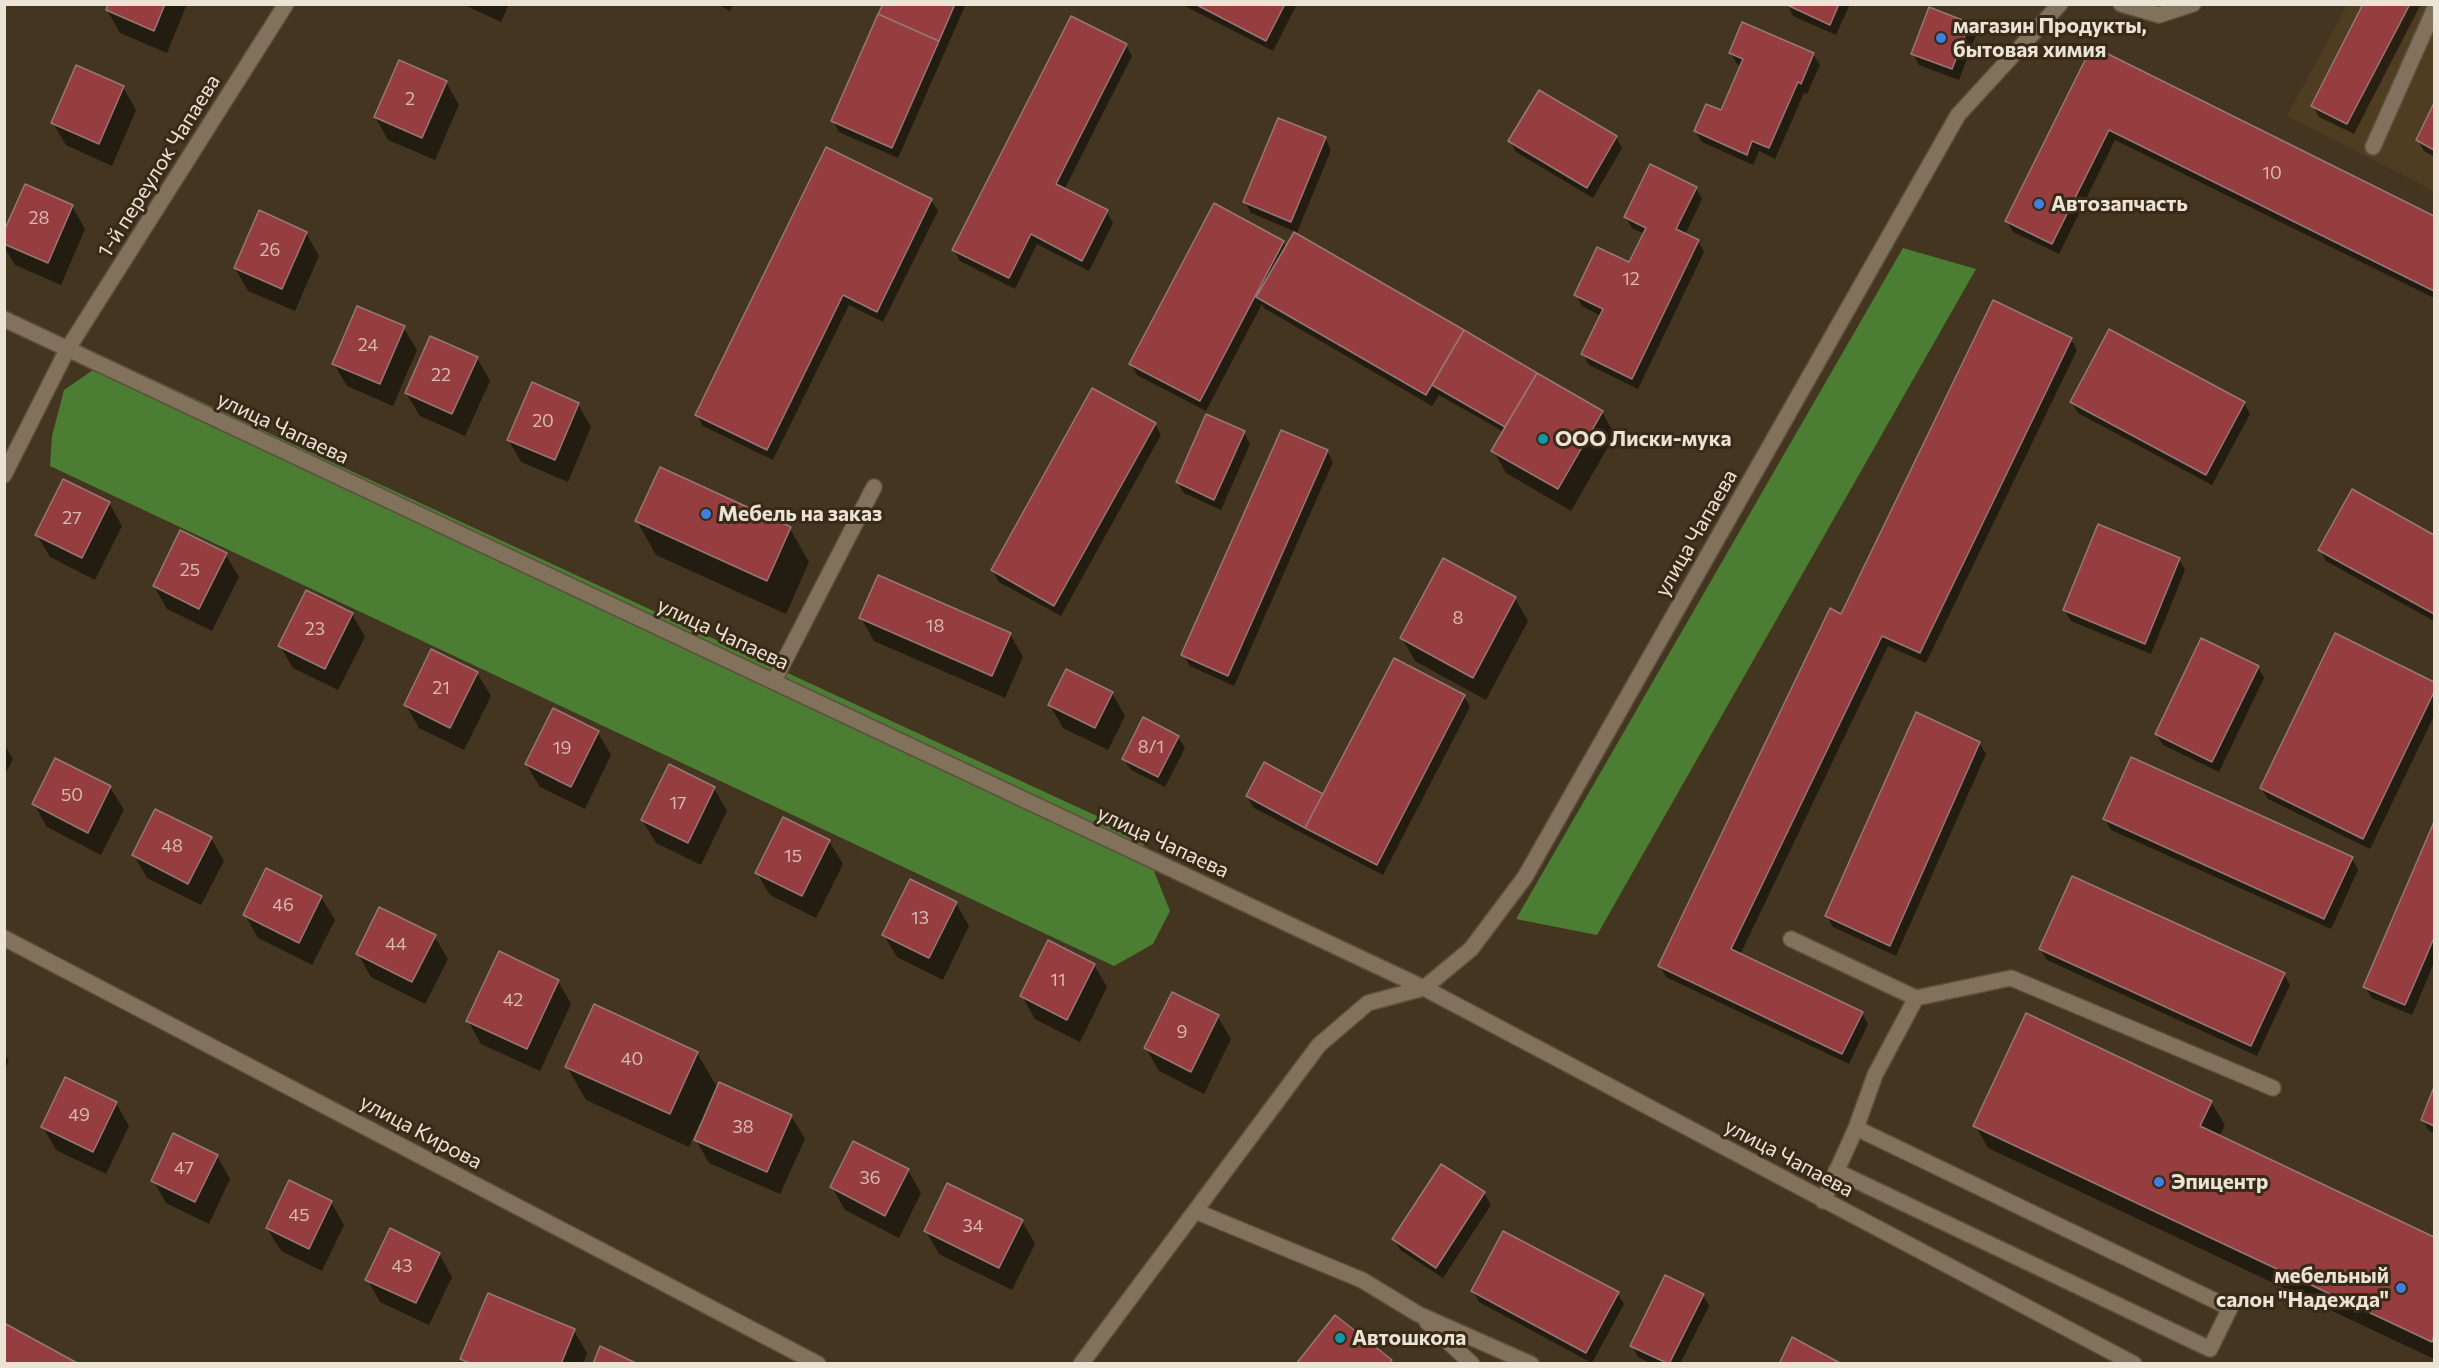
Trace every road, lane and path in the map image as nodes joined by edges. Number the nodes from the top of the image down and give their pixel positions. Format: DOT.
graph roads {
  1 [pos="286,4"];
  2 [pos="2060,4"];
  3 [pos="2121,4"];
  4 [pos="2193,4"];
  5 [pos="2434,10"];
  6 [pos="2429,39"];
  7 [pos="2373,147"];
  8 [pos="4,319"];
  9 [pos="67,350"];
  10 [pos="4,475"];
  11 [pos="874,488"];
  12 [pos="774,681"];
  13 [pos="4,938"];
  14 [pos="1791,939"];
  15 [pos="1424,988"];
  16 [pos="1916,998"];
  17 [pos="2273,1088"];
  18 [pos="1856,1128"];
  19 [pos="1836,1171"];
  20 [pos="1823,1201"];
  21 [pos="1195,1211"];
  22 [pos="1418,1314"];
  23 [pos="818,1364"];
  24 [pos="1081,1364"];
  25 [pos="1472,1364"];
  26 [pos="1531,1364"];
  27 [pos="2134,1364"];
  1 -- 9 [label="street, 1-й переулок Чапаева"];
  2 -- 15 [label="street, улица Чапаева"];
  3 -- 4 [label="street"];
  5 -- 6 [label="street"];
  6 -- 7 [label="street"];
  8 -- 9 [label="street, улица Чапаева"];
  9 -- 10 [label="street, 1-й переулок Чапаева"];
  9 -- 12 [label="street, улица Чапаева"];
  11 -- 12 [label="street"];
  12 -- 15 [label="street, улица Чапаева"];
  13 -- 23 [label="street, улица Кирова"];
  14 -- 16 [label="street"];
  15 -- 20 [label="street, улица Чапаева"];
  15 -- 21 [label="street, улица Чапаева"];
  16 -- 17 [label="street"];
  16 -- 18 [label="street"];
  18 -- 19 [label="street"];
  18 -- 19 [label="street"];
  19 -- 20 [label="street"];
  20 -- 27 [label="street, улица Чапаева"];
  21 -- 22 [label="street"];
  21 -- 24 [label="street, улица Чапаева"];
  22 -- 25 [label="street"];
  22 -- 26 [label="street"];
}
